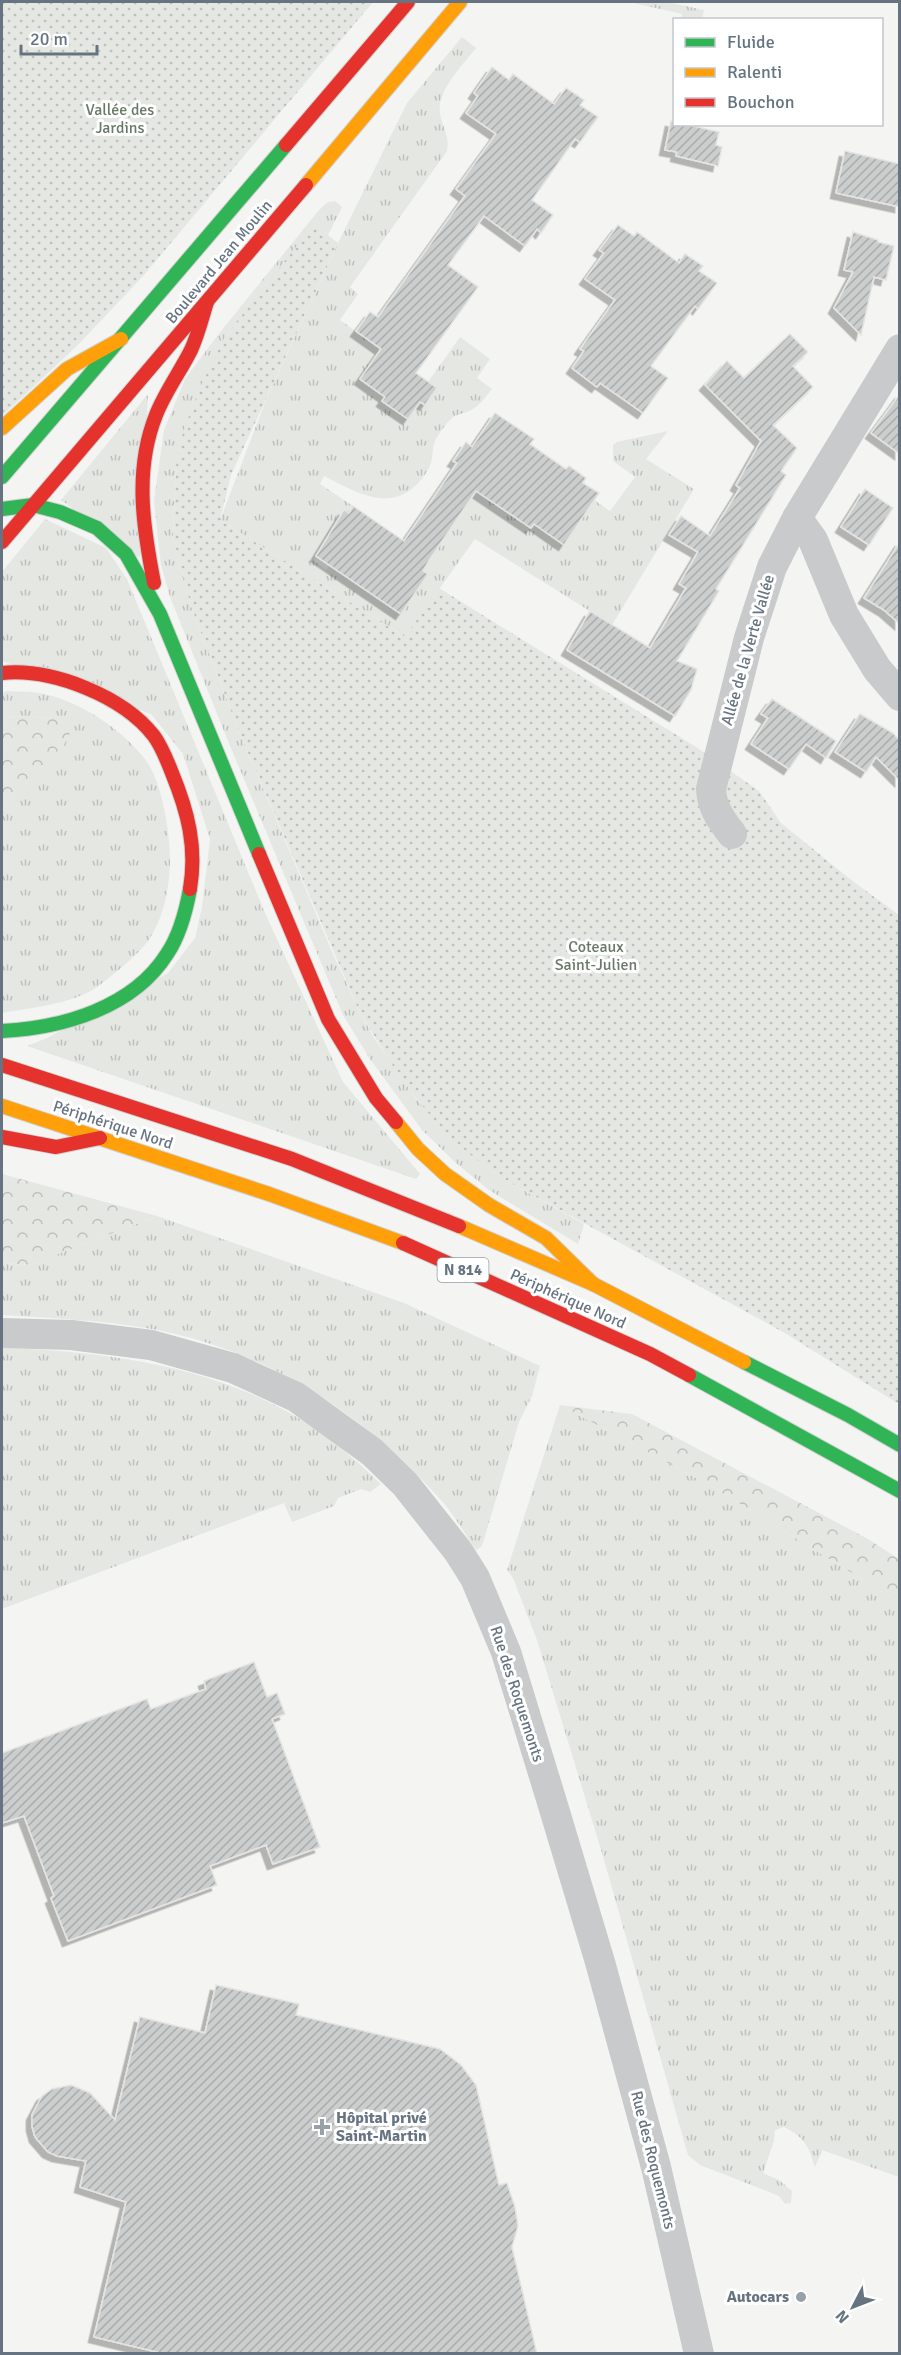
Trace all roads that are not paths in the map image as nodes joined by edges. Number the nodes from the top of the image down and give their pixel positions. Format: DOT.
graph roads {
  1 [pos="408,2"];
  2 [pos="459,2"];
  3 [pos="207,302"];
  4 [pos="122,339"];
  5 [pos="900,349"];
  6 [pos="2,428"];
  7 [pos="2,477"];
  8 [pos="33,505"];
  9 [pos="2,509"];
  10 [pos="797,518"];
  11 [pos="2,542"];
  12 [pos="160,614"];
  13 [pos="2,673"];
  14 [pos="900,696"];
  15 [pos="732,834"];
  16 [pos="2,1031"];
  17 [pos="2,1065"];
  18 [pos="2,1106"];
  19 [pos="2,1137"];
  20 [pos="101,1137"];
  21 [pos="593,1284"];
  22 [pos="2,1333"];
  23 [pos="900,1445"];
  24 [pos="900,1491"];
  25 [pos="699,2354"];
  1 -- 4 [label="main road"];
  2 -- 3 [label="main road, Boulevard Jean Moulin"];
  3 -- 8 [label="main road, Boulevard Jean Moulin"];
  3 -- 12 [label="main road"];
  4 -- 6 [label="main road"];
  4 -- 7 [label="main road"];
  5 -- 10 [label="street, Allée de la Verte Vallée"];
  8 -- 9 [label="main road"];
  8 -- 11 [label="main road, Boulevard Jean Moulin"];
  8 -- 12 [label="main road"];
  10 -- 14 [label="street"];
  10 -- 15 [label="street, Allée de la Verte Vallée"];
  12 -- 21 [label="main road"];
  13 -- 16 [label="main road"];
  17 -- 21 [label="main road, Périphérique Nord / N 814"];
  18 -- 20 [label="main road, Périphérique Nord / N 814"];
  19 -- 20 [label="main road"];
  20 -- 24 [label="main road, Périphérique Nord / N 814"];
  21 -- 23 [label="main road, Périphérique Nord / N 814"];
  22 -- 25 [label="street, Rue des Roquemonts"];
}
